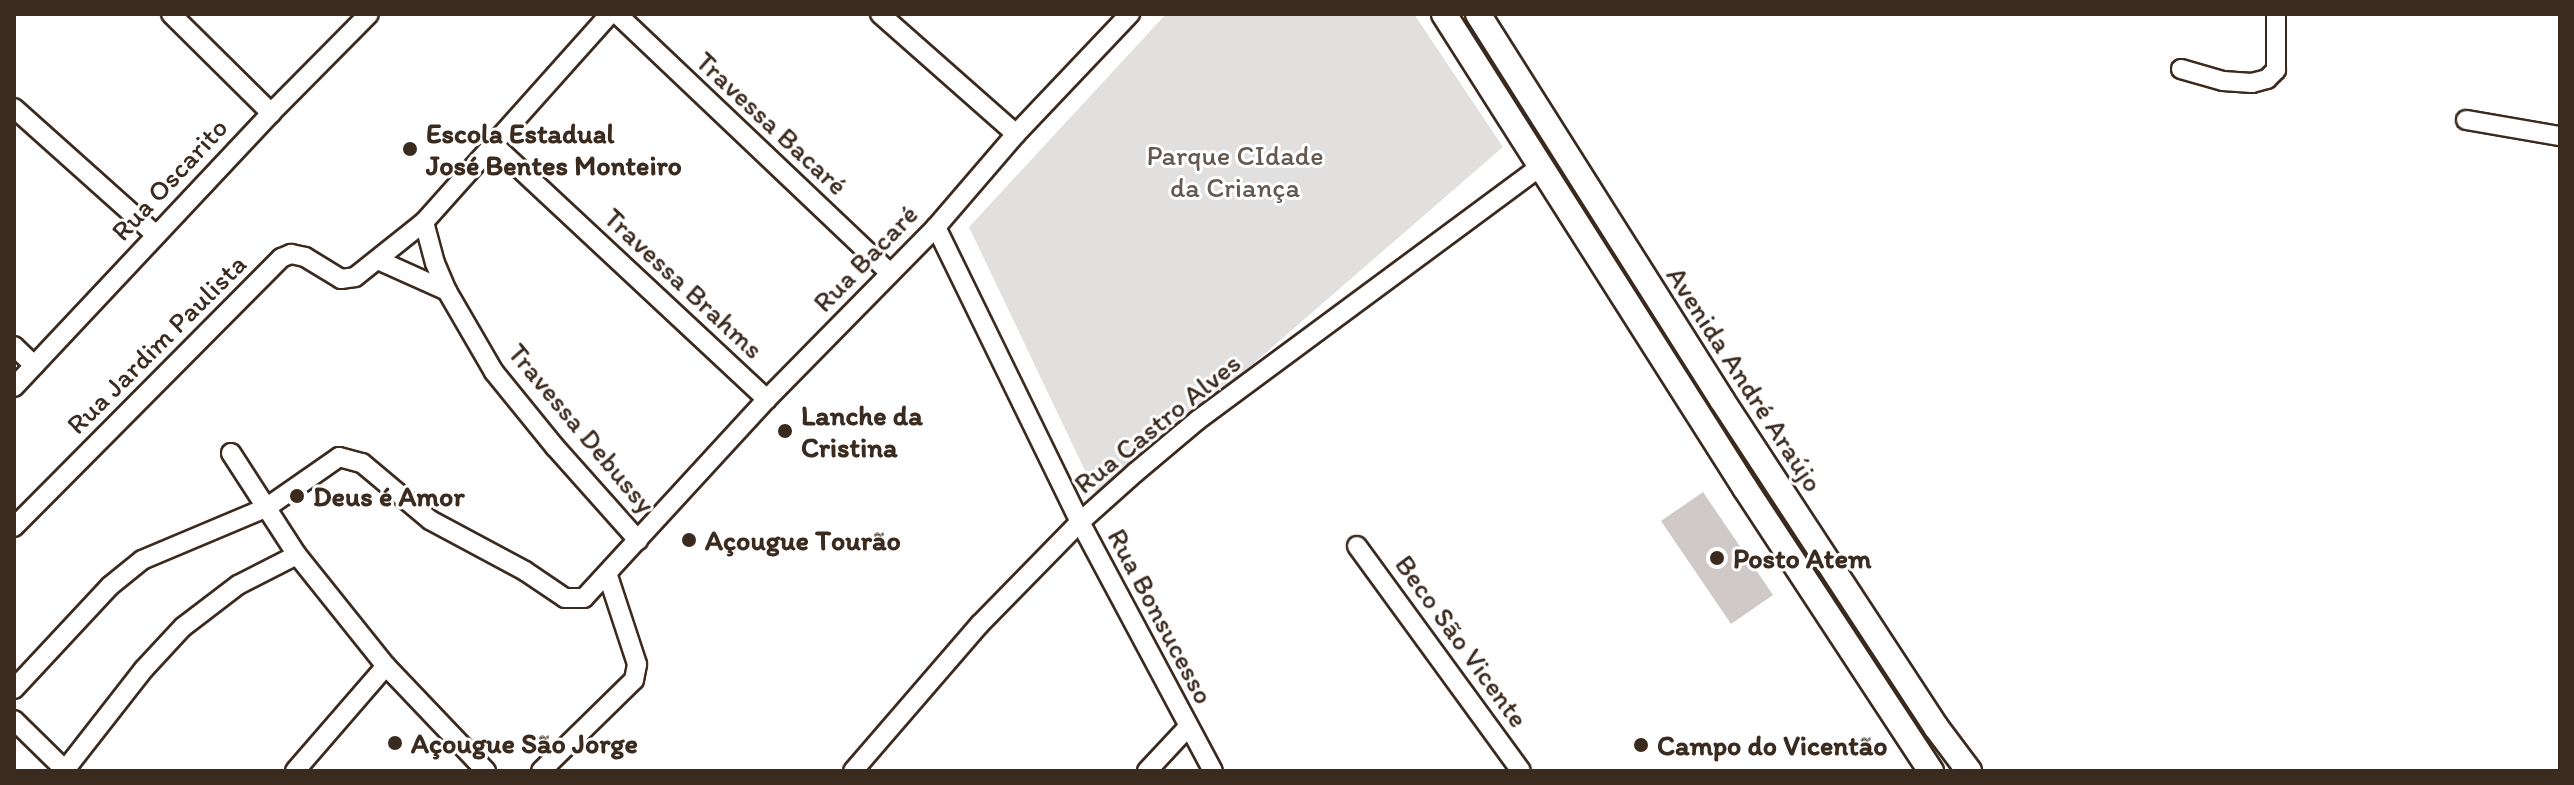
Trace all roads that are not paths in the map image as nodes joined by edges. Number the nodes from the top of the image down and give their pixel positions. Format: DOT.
graph roads {
  1 [pos="171,14"];
  2 [pos="369,14"];
  3 [pos="610,14"];
  4 [pos="617,14"];
  5 [pos="880,14"];
  6 [pos="1130,14"];
  7 [pos="1444,14"];
  8 [pos="1478,14"];
  9 [pos="2276,14"];
  10 [pos="2181,69"];
  11 [pos="14,108"];
  12 [pos="271,113"];
  13 [pos="2466,120"];
  14 [pos="1016,134"];
  15 [pos="2560,136"];
  16 [pos="492,143"];
  17 [pos="1540,167"];
  18 [pos="424,222"];
  19 [pos="936,227"];
  20 [pos="155,234"];
  21 [pos="378,260"];
  22 [pos="889,272"];
  23 [pos="447,291"];
  24 [pos="14,346"];
  25 [pos="34,365"];
  26 [pos="14,387"];
  27 [pos="767,399"];
  28 [pos="231,453"];
  29 [pos="266,508"];
  30 [pos="1080,522"];
  31 [pos="14,527"];
  32 [pos="638,540"];
  33 [pos="1357,546"];
  34 [pos="297,555"];
  35 [pos="608,576"];
  36 [pos="386,666"];
  37 [pos="14,689"];
  38 [pos="14,720"];
  39 [pos="1188,727"];
  40 [pos="66,771"];
  41 [pos="295,771"];
  42 [pos="486,771"];
  43 [pos="541,771"];
  44 [pos="853,771"];
  45 [pos="1147,771"];
  46 [pos="1213,771"];
  47 [pos="1521,771"];
  48 [pos="1931,771"];
  49 [pos="1969,771"];
  1 -- 12 [label="street"];
  2 -- 12 [label="street, Rua Oscarito"];
  3 -- 16 [label="street"];
  4 -- 22 [label="street, Travessa Bacaré"];
  5 -- 14 [label="street"];
  6 -- 14 [label="street, Rua Bacaré"];
  7 -- 17 [label="main road, Avenida André Araújo"];
  8 -- 49 [label="main road, Avenida André Araújo"];
  9 -- 10 [label="street"];
  11 -- 20 [label="street"];
  12 -- 20 [label="street, Rua Oscarito"];
  13 -- 15 [label="street"];
  14 -- 19 [label="street, Rua Bacaré"];
  16 -- 18 [label="street"];
  16 -- 27 [label="street, Travessa Brahms"];
  17 -- 30 [label="street, Rua Castro Alves"];
  17 -- 48 [label="main road, Avenida André Araújo"];
  18 -- 21 [label="street"];
  18 -- 23 [label="street, Travessa Debussy"];
  19 -- 22 [label="street, Rua Bacaré"];
  19 -- 30 [label="street, Rua Bonsucesso"];
  20 -- 25 [label="street, Rua Oscarito"];
  21 -- 23 [label="street"];
  21 -- 31 [label="street, Rua Jardim Paulista"];
  22 -- 27 [label="street, Rua Bacaré"];
  23 -- 32 [label="street, Travessa Debussy"];
  24 -- 25 [label="street"];
  25 -- 26 [label="street, Rua Oscarito"];
  27 -- 32 [label="street, Rua Bacaré"];
  28 -- 29 [label="street"];
  29 -- 34 [label="street"];
  29 -- 35 [label="street, Rua Bacaré"];
  29 -- 37 [label="street, Rua Bacaré"];
  30 -- 39 [label="street, Rua Bonsucesso"];
  30 -- 44 [label="street, Rua Castro Alves"];
  32 -- 35 [label="street, Rua Bacaré"];
  33 -- 47 [label="street, Beco São Vicente"];
  34 -- 36 [label="street"];
  34 -- 40 [label="street"];
  35 -- 43 [label="street"];
  36 -- 41 [label="street"];
  36 -- 42 [label="street"];
  38 -- 40 [label="street"];
  39 -- 45 [label="street"];
  39 -- 46 [label="street, Rua Bonsucesso"];
}
